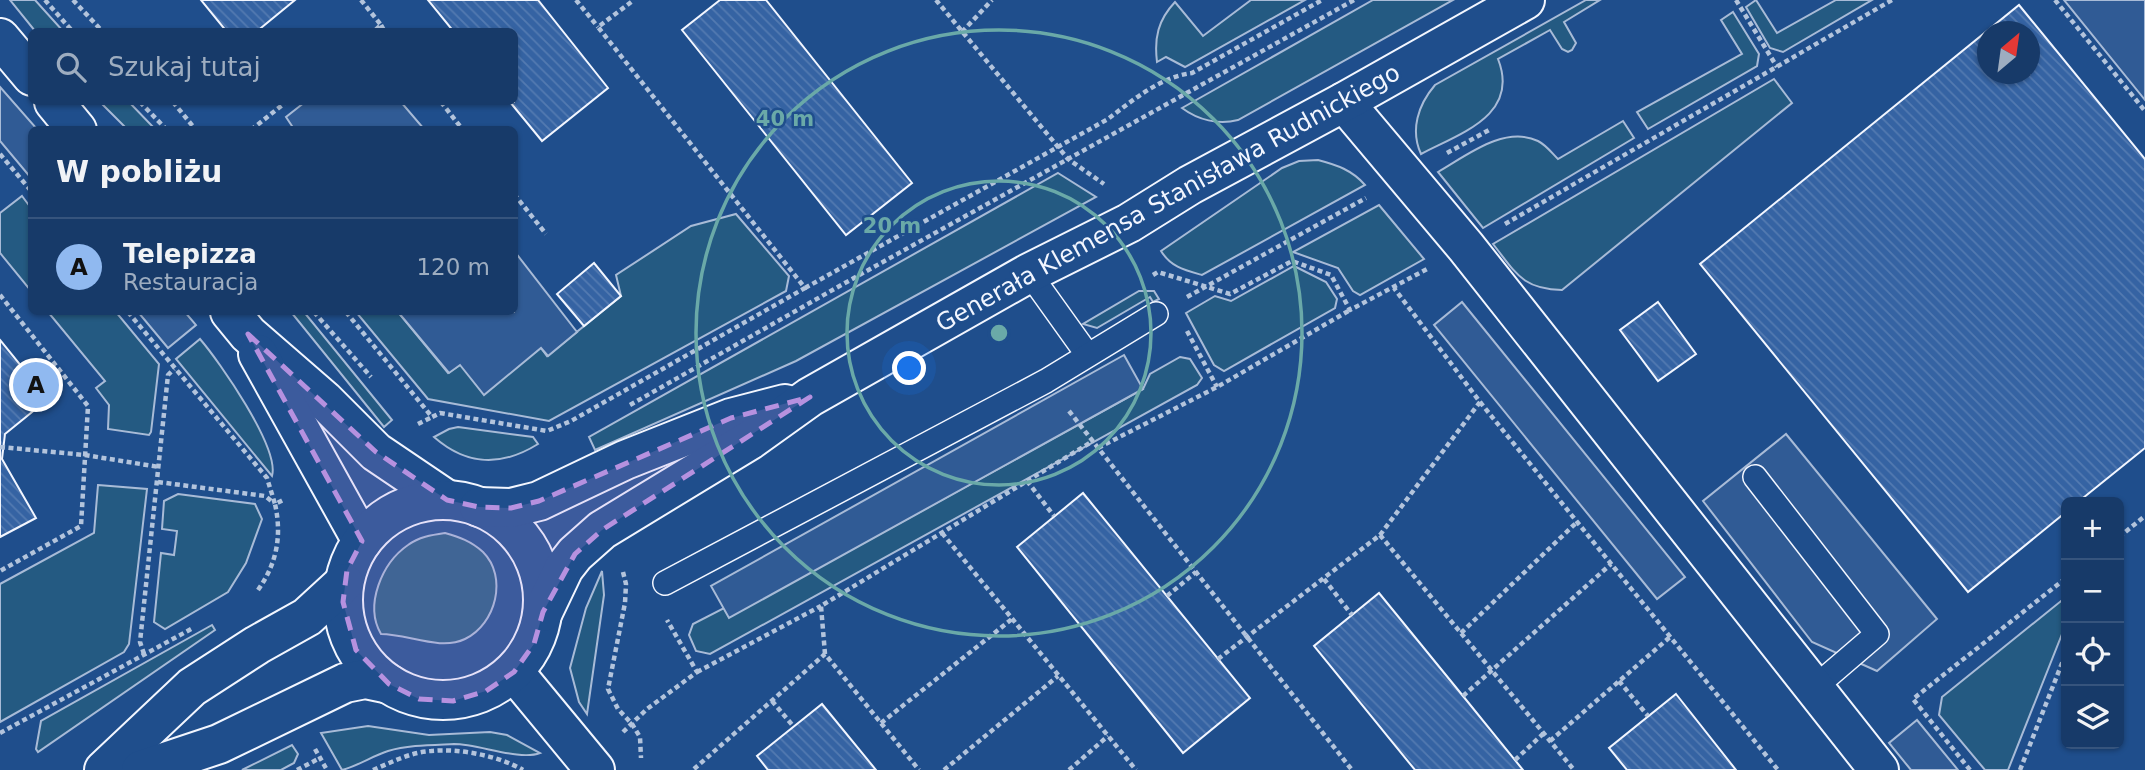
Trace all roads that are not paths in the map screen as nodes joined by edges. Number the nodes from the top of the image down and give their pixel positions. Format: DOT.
graph roads {
  1 [pos="1525,0"];
  2 [pos="0,38"];
  3 [pos="28,71"];
  4 [pos="1344,102"];
  5 [pos="56,105"];
  6 [pos="74,126"];
  7 [pos="1029,273"];
  8 [pos="1156,314"];
  9 [pos="239,323"];
  10 [pos="1087,354"];
  11 [pos="810,397"];
  12 [pos="1755,477"];
  13 [pos="463,503"];
  14 [pos="362,541"];
  15 [pos="344,583"];
  16 [pos="665,583"];
  17 [pos="543,612"];
  18 [pos="514,672"];
  19 [pos="388,684"];
  20 [pos="1814,688"];
  21 [pos="104,770"];
  22 [pos="141,770"];
  23 [pos="594,770"];
  24 [pos="1880,770"];
  1 -- 4 [label="street, Generała Klemensa Stanisława Rudnickiego"];
  2 -- 3 [label="street"];
  4 -- 7 [label="street, Generała Klemensa Stanisława Rudnickiego"];
  4 -- 20 [label="street"];
  5 -- 6 [label="street"];
  7 -- 10 [label="lane"];
  7 -- 11 [label="street, Generała Klemensa Stanisława Rudnickiego"];
  8 -- 10 [label="lane"];
  9 -- 13 [label="street"];
  9 -- 14 [label="street"];
  10 -- 16 [label="lane"];
  11 -- 13 [label="street, Generała Klemensa Stanisława Rudnickiego"];
  11 -- 17 [label="street, Generała Klemensa Stanisława Rudnickiego"];
  12 -- 20 [label="lane"];
  13 -- 14 [label="street"];
  13 -- 17 [label="street"];
  14 -- 15 [label="street"];
  15 -- 19 [label="street"];
  15 -- 21 [label="street"];
  17 -- 18 [label="street"];
  18 -- 19 [label="street"];
  18 -- 23 [label="street"];
  19 -- 22 [label="street"];
  20 -- 24 [label="street"];
}
